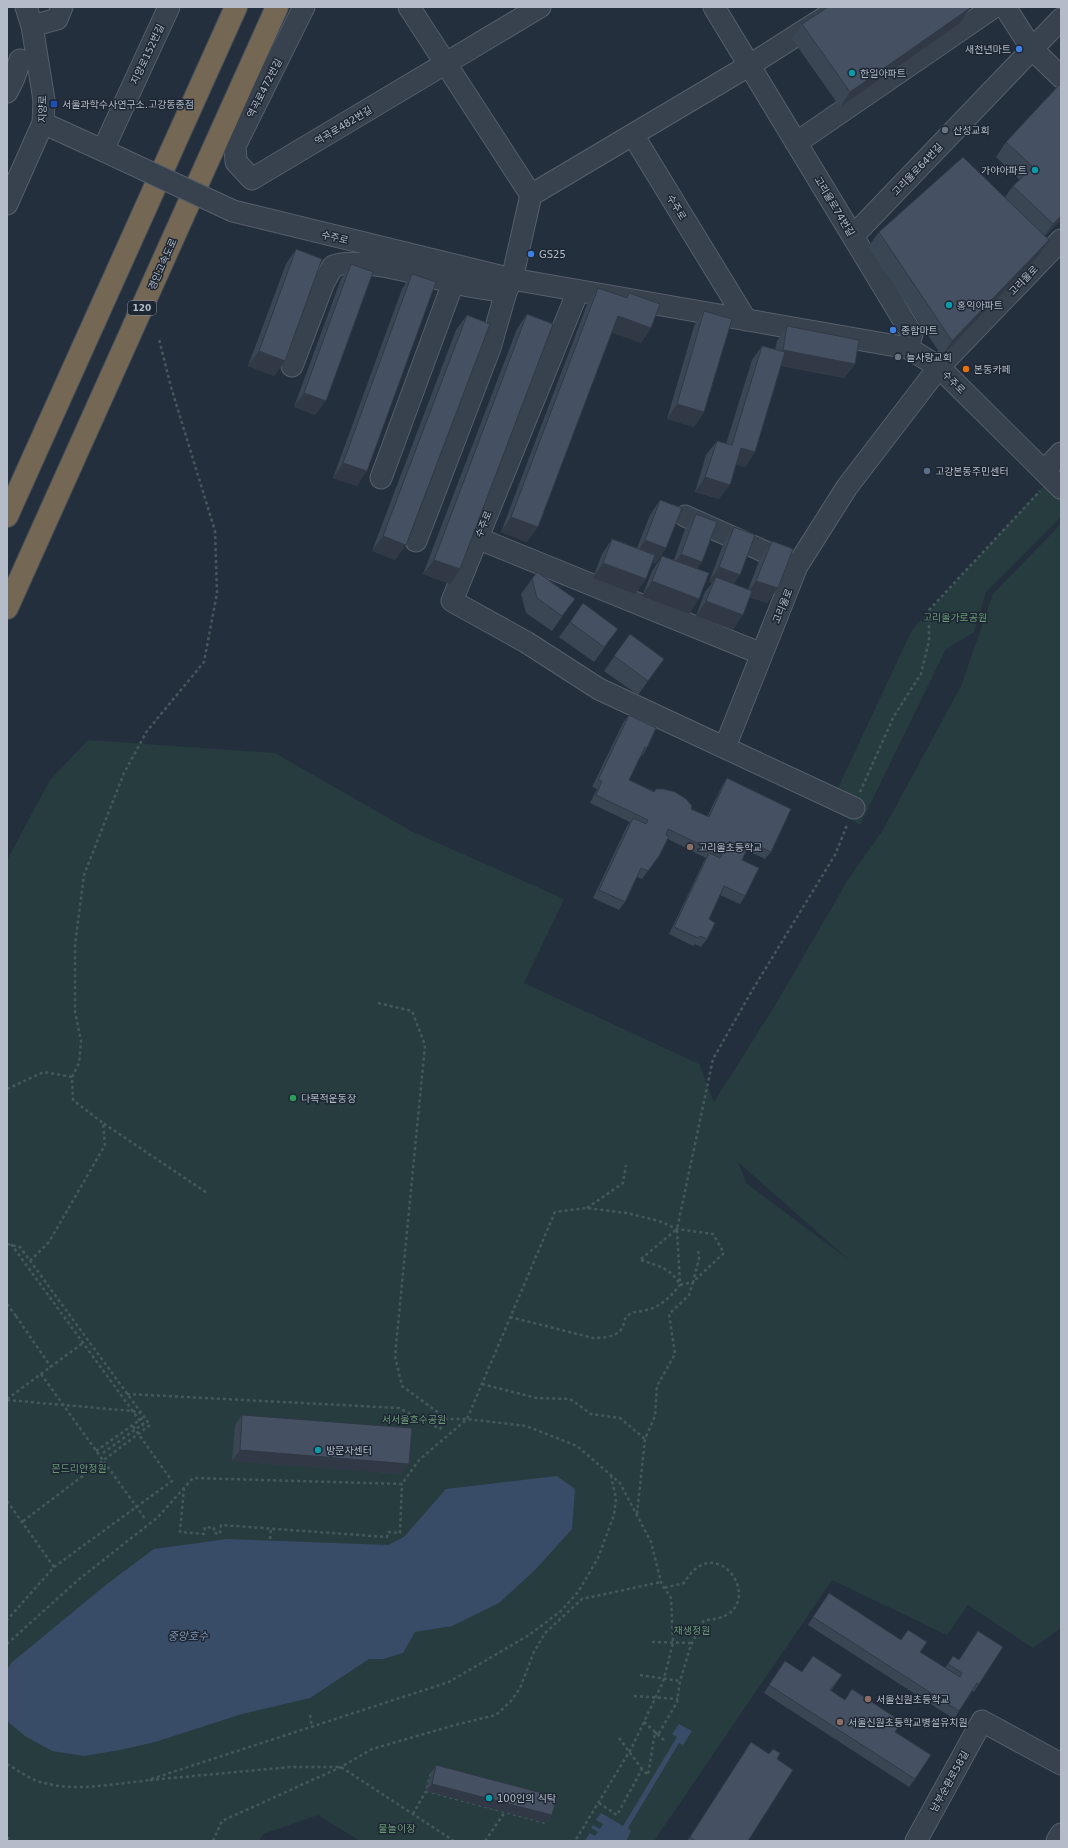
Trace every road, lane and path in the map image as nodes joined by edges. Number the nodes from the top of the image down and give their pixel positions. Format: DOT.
graph roads {
  1 [pos="62,7"];
  2 [pos="169,7"];
  3 [pos="236,7"];
  4 [pos="277,7"];
  5 [pos="304,7"];
  6 [pos="410,7"];
  7 [pos="540,7"];
  8 [pos="714,7"];
  9 [pos="841,7"];
  10 [pos="994,7"];
  11 [pos="1005,7"];
  12 [pos="29,17"];
  13 [pos="1061,19"];
  14 [pos="1032,49"];
  15 [pos="20,60"];
  16 [pos="446,64"];
  17 [pos="750,65"];
  18 [pos="1061,77"];
  19 [pos="7,92"];
  20 [pos="43,123"];
  21 [pos="633,135"];
  22 [pos="796,143"];
  23 [pos="110,154"];
  24 [pos="242,169"];
  25 [pos="531,195"];
  26 [pos="7,204"];
  27 [pos="853,236"];
  28 [pos="1061,240"];
  29 [pos="453,283"];
  30 [pos="509,285"];
  31 [pos="578,291"];
  32 [pos="746,320"];
  33 [pos="159,339"];
  34 [pos="908,348"];
  35 [pos="292,366"];
  36 [pos="939,367"];
  37 [pos="1061,453"];
  38 [pos="381,478"];
  39 [pos="1052,479"];
  40 [pos="7,516"];
  41 [pos="685,516"];
  42 [pos="478,538"];
  43 [pos="416,541"];
  44 [pos="797,566"];
  45 [pos="7,608"];
  46 [pos="762,654"];
  47 [pos="725,747"];
  48 [pos="854,808"];
  49 [pos="378,1003"];
  50 [pos="72,1078"];
  51 [pos="7,1090"];
  52 [pos="103,1123"];
  53 [pos="626,1165"];
  54 [pos="206,1193"];
  55 [pos="587,1208"];
  56 [pos="677,1229"];
  57 [pos="8,1243"];
  58 [pos="698,1249"];
  59 [pos="30,1261"];
  60 [pos="693,1282"];
  61 [pos="680,1285"];
  62 [pos="7,1304"];
  63 [pos="510,1317"];
  64 [pos="83,1343"];
  65 [pos="41,1374"];
  66 [pos="482,1384"];
  67 [pos="127,1394"];
  68 [pos="7,1399"];
  69 [pos="64,1405"];
  70 [pos="132,1411"];
  71 [pos="141,1413"];
  72 [pos="144,1417"];
  73 [pos="448,1419"];
  74 [pos="467,1419"];
  75 [pos="139,1420"];
  76 [pos="147,1421"];
  77 [pos="132,1425"];
  78 [pos="143,1425"];
  79 [pos="145,1428"];
  80 [pos="136,1430"];
  81 [pos="138,1434"];
  82 [pos="645,1439"];
  83 [pos="96,1451"];
  84 [pos="103,1453"];
  85 [pos="103,1460"];
  86 [pos="611,1476"];
  87 [pos="402,1484"];
  88 [pos="184,1488"];
  89 [pos="7,1501"];
  90 [pos="137,1507"];
  91 [pos="636,1514"];
  92 [pos="146,1520"];
  93 [pos="22,1522"];
  94 [pos="271,1529"];
  95 [pos="270,1539"];
  96 [pos="54,1567"];
  97 [pos="661,1582"];
  98 [pos="664,1588"];
  99 [pos="7,1620"];
  100 [pos="652,1642"];
  101 [pos="672,1643"];
  102 [pos="692,1643"];
  103 [pos="7,1644"];
  104 [pos="640,1675"];
  105 [pos="663,1678"];
  106 [pos="680,1681"];
  107 [pos="634,1696"];
  108 [pos="656,1698"];
  109 [pos="678,1699"];
  110 [pos="310,1715"];
  111 [pos="644,1722"];
  112 [pos="312,1727"];
  113 [pos="658,1735"];
  114 [pos="618,1738"];
  115 [pos="665,1741"];
  116 [pos="630,1752"];
  117 [pos="7,1764"];
  118 [pos="1061,1764"];
  119 [pos="341,1767"];
  120 [pos="642,1769"];
  121 [pos="145,1781"];
  122 [pos="426,1791"];
  123 [pos="599,1803"];
  124 [pos="505,1812"];
  125 [pos="413,1814"];
  126 [pos="1061,1834"];
  127 [pos="7,1838"];
  128 [pos="11,1841"];
  129 [pos="213,1841"];
  130 [pos="454,1841"];
  131 [pos="485,1841"];
  132 [pos="576,1841"];
  133 [pos="916,1841"];
  134 [pos="1057,1841"];
  1 -- 12 [label="street"];
  2 -- 23 [label="street, 지양로152번길"];
  3 -- 40 [label="highway"];
  4 -- 45 [label="highway, 경인고속도로 / 120"];
  5 -- 24 [label="street, 역곡로472번길"];
  6 -- 16 [label="street"];
  7 -- 16 [label="street, 역곡로482번길"];
  8 -- 17 [label="street, 고리울로74번길"];
  9 -- 17 [label="street"];
  10 -- 22 [label="street"];
  11 -- 14 [label="street"];
  12 -- 20 [label="street, 지양로"];
  13 -- 14 [label="street, 고리울로64번길"];
  14 -- 18 [label="street"];
  14 -- 27 [label="street, 고리울로64번길"];
  15 -- 19 [label="street"];
  16 -- 24 [label="street, 역곡로482번길"];
  16 -- 25 [label="street"];
  17 -- 21 [label="street"];
  17 -- 22 [label="street, 고리울로74번길"];
  20 -- 23 [label="street"];
  20 -- 26 [label="street, 지양로"];
  21 -- 25 [label="street"];
  21 -- 32 [label="street, 수주로"];
  22 -- 27 [label="street, 고리울로74번길"];
  23 -- 30 [label="street, 수주로, bridge"];
  25 -- 30 [label="street"];
  27 -- 34 [label="street, 고리울로74번길"];
  28 -- 36 [label="street, 고리울로"];
  29 -- 30 [label="street"];
  29 -- 35 [label="street"];
  29 -- 38 [label="street"];
  30 -- 31 [label="street, 수주로"];
  30 -- 43 [label="street"];
  31 -- 32 [label="street, 수주로"];
  31 -- 42 [label="street, 수주로"];
  32 -- 34 [label="street, 수주로"];
  33 -- 50 [label="path"];
  34 -- 36 [label="street, 수주로"];
  36 -- 39 [label="street, 수주로"];
  36 -- 44 [label="street, 고리울로"];
  37 -- 39 [label="street"];
  39 -- 48 [label="path"];
  41 -- 44 [label="street"];
  42 -- 46 [label="street"];
  42 -- 47 [label="street, 수주로"];
  44 -- 46 [label="street, 고리울로"];
  46 -- 47 [label="street, 고리울로"];
  47 -- 48 [label="street"];
  48 -- 56 [label="path"];
  49 -- 73 [label="path"];
  50 -- 51 [label="path"];
  50 -- 52 [label="path"];
  52 -- 54 [label="path"];
  52 -- 59 [label="path"];
  53 -- 55 [label="path"];
  55 -- 56 [label="path"];
  55 -- 63 [label="path"];
  56 -- 60 [label="path"];
  56 -- 61 [label="path"];
  56 -- 61 [label="path"];
  57 -- 59 [label="path"];
  57 -- 64 [label="path"];
  58 -- 60 [label="path"];
  59 -- 67 [label="path"];
  60 -- 61 [label="path"];
  60 -- 82 [label="path"];
  61 -- 63 [label="path"];
  62 -- 65 [label="path, bridge"];
  63 -- 66 [label="path"];
  64 -- 68 [label="path"];
  64 -- 70 [label="path"];
  65 -- 68 [label="path"];
  65 -- 69 [label="path"];
  66 -- 74 [label="path"];
  66 -- 82 [label="path"];
  67 -- 71 [label="path"];
  67 -- 73 [label="path"];
  68 -- 69 [label="path"];
  69 -- 70 [label="path"];
  69 -- 83 [label="path"];
  70 -- 71 [label="path"];
  70 -- 75 [label="path"];
  71 -- 72 [label="path"];
  72 -- 75 [label="path"];
  72 -- 76 [label="path"];
  73 -- 74 [label="path"];
  74 -- 86 [label="path"];
  74 -- 87 [label="path"];
  75 -- 77 [label="path"];
  75 -- 78 [label="path"];
  76 -- 78 [label="path"];
  76 -- 79 [label="path"];
  77 -- 80 [label="path, bridge"];
  77 -- 83 [label="path"];
  78 -- 79 [label="path"];
  78 -- 80 [label="path"];
  79 -- 81 [label="path"];
  80 -- 81 [label="path, bridge"];
  80 -- 84 [label="path"];
  81 -- 85 [label="path"];
  81 -- 90 [label="path, bridge"];
  82 -- 91 [label="path"];
  83 -- 85 [label="path"];
  85 -- 90 [label="path"];
  85 -- 93 [label="path"];
  86 -- 91 [label="path"];
  86 -- 112 [label="path"];
  87 -- 88 [label="path"];
  87 -- 94 [label="path"];
  88 -- 94 [label="path"];
  88 -- 103 [label="path"];
  89 -- 93 [label="path"];
  90 -- 92 [label="path"];
  90 -- 96 [label="path, bridge"];
  91 -- 97 [label="path"];
  93 -- 96 [label="path"];
  94 -- 95 [label="path"];
  96 -- 99 [label="path"];
  97 -- 98 [label="path"];
  97 -- 119 [label="path"];
  98 -- 101 [label="path"];
  98 -- 102 [label="path"];
  100 -- 101 [label="path"];
  101 -- 102 [label="path"];
  101 -- 105 [label="path"];
  102 -- 106 [label="path"];
  104 -- 105 [label="path"];
  105 -- 106 [label="path"];
  105 -- 108 [label="path"];
  106 -- 109 [label="path"];
  107 -- 108 [label="path"];
  108 -- 109 [label="path"];
  108 -- 111 [label="path"];
  109 -- 113 [label="path"];
  110 -- 112 [label="path"];
  111 -- 113 [label="path"];
  111 -- 116 [label="path"];
  112 -- 121 [label="path"];
  113 -- 115 [label="path"];
  113 -- 120 [label="path"];
  114 -- 116 [label="path"];
  116 -- 120 [label="path"];
  116 -- 123 [label="path"];
  117 -- 121 [label="path"];
  118 -- 133 [label="street, 남부순환로58길"];
  119 -- 121 [label="path"];
  119 -- 125 [label="path"];
  119 -- 129 [label="path"];
  120 -- 123 [label="path"];
  122 -- 124 [label="path"];
  122 -- 124 [label="path"];
  122 -- 125 [label="path"];
  123 -- 132 [label="path"];
  124 -- 131 [label="path"];
  125 -- 130 [label="path"];
  126 -- 134 [label="street"];
  127 -- 128 [label="path"];
}
